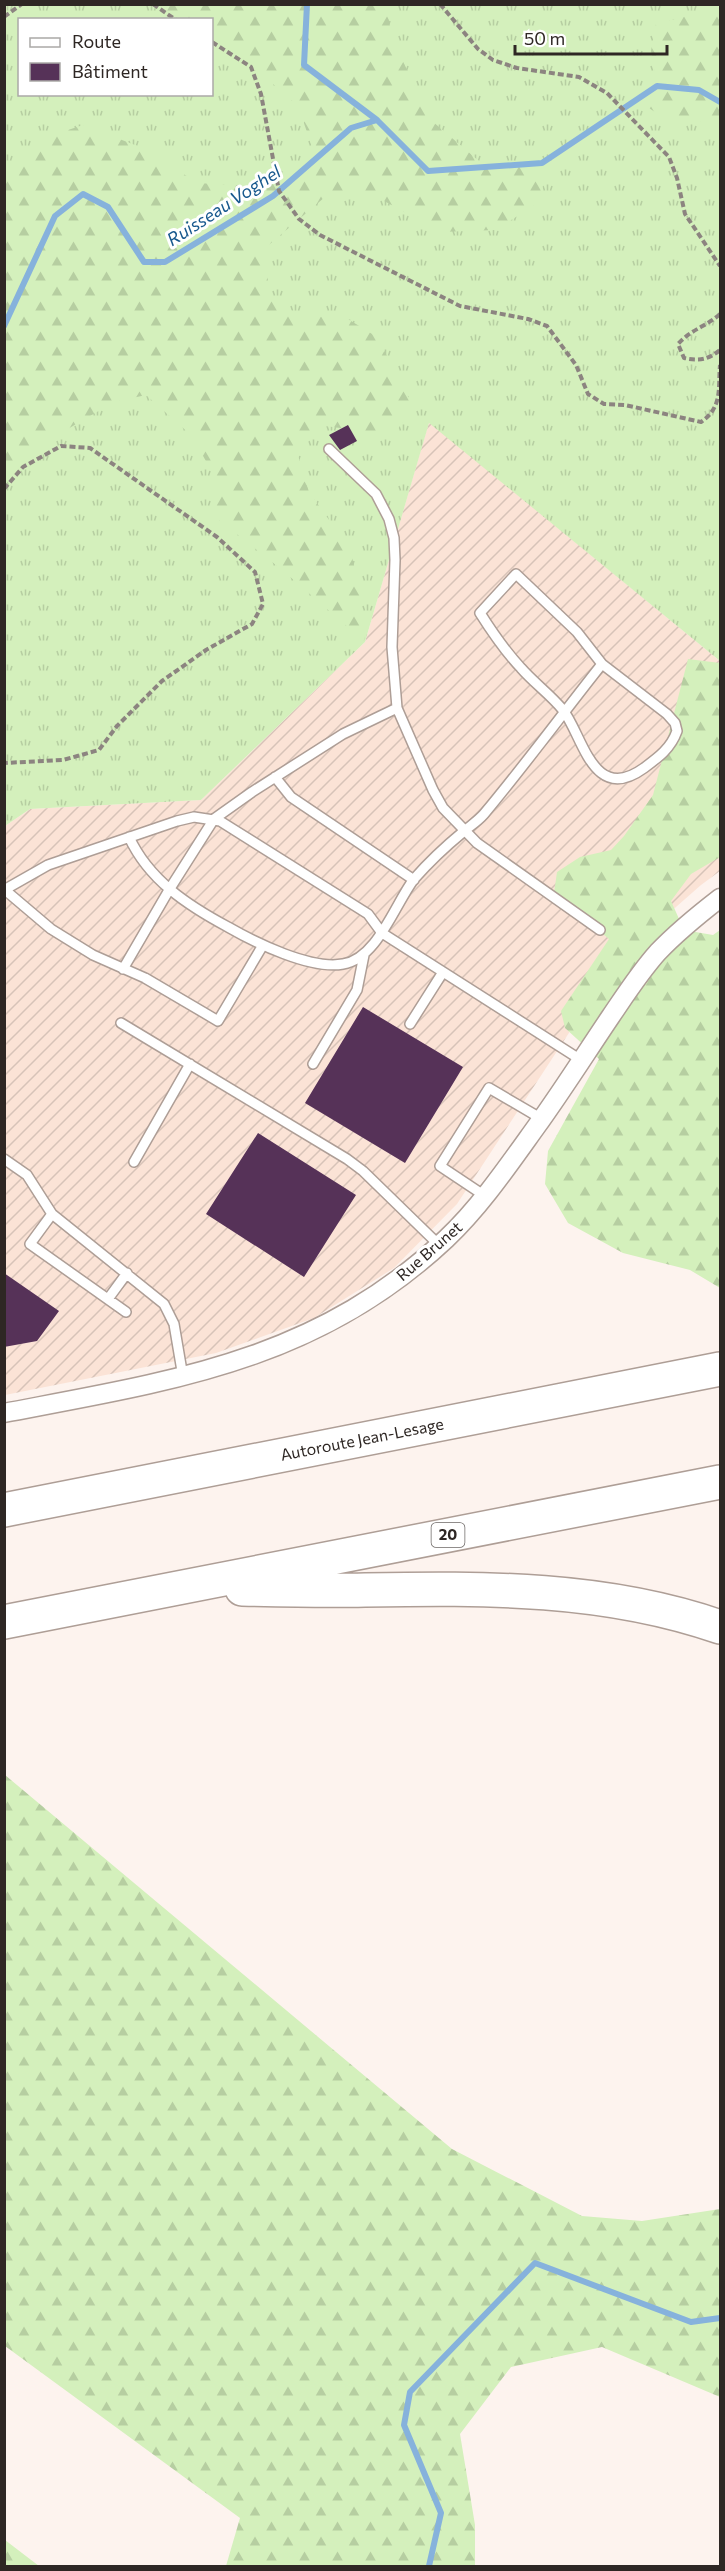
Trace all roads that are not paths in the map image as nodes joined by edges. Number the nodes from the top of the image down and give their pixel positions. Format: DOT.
graph roads {
  1 [pos="329,449"];
  2 [pos="602,664"];
  3 [pos="397,708"];
  4 [pos="564,711"];
  5 [pos="275,777"];
  6 [pos="214,819"];
  7 [pos="464,831"];
  8 [pos="129,837"];
  9 [pos="414,880"];
  10 [pos="5,890"];
  11 [pos="169,890"];
  12 [pos="720,898"];
  13 [pos="600,930"];
  14 [pos="382,933"];
  15 [pos="263,945"];
  16 [pos="364,955"];
  17 [pos="123,969"];
  18 [pos="443,972"];
  19 [pos="121,1023"];
  20 [pos="410,1023"];
  21 [pos="581,1060"];
  22 [pos="190,1064"];
  23 [pos="313,1064"];
  24 [pos="542,1119"];
  25 [pos="4,1159"];
  26 [pos="134,1162"];
  27 [pos="485,1196"];
  28 [pos="52,1214"];
  29 [pos="439,1245"];
  30 [pos="127,1273"];
  31 [pos="108,1299"];
  32 [pos="126,1312"];
  33 [pos="720,1369"];
  34 [pos="183,1377"];
  35 [pos="4,1413"];
  36 [pos="720,1482"];
  37 [pos="4,1510"];
  38 [pos="177,1589"];
  39 [pos="4,1622"];
  40 [pos="720,1627"];
  1 -- 3 [label="lane"];
  2 -- 4 [label="lane"];
  2 -- 4 [label="lane"];
  2 -- 4 [label="lane"];
  3 -- 5 [label="lane"];
  3 -- 7 [label="lane"];
  4 -- 7 [label="lane"];
  5 -- 6 [label="lane"];
  5 -- 9 [label="lane"];
  6 -- 8 [label="lane"];
  6 -- 11 [label="lane"];
  6 -- 14 [label="lane"];
  7 -- 9 [label="lane"];
  7 -- 13 [label="lane"];
  8 -- 10 [label="lane"];
  8 -- 11 [label="lane"];
  9 -- 14 [label="lane"];
  10 -- 17 [label="lane"];
  11 -- 15 [label="lane"];
  11 -- 17 [label="lane"];
  12 -- 21 [label="street, Rue Brunet"];
  14 -- 16 [label="lane"];
  14 -- 18 [label="lane"];
  15 -- 16 [label="lane"];
  15 -- 17 [label="lane"];
  16 -- 23 [label="lane"];
  18 -- 20 [label="lane"];
  18 -- 21 [label="lane"];
  19 -- 22 [label="lane"];
  21 -- 24 [label="street, Rue Brunet"];
  22 -- 26 [label="lane"];
  22 -- 29 [label="lane"];
  24 -- 27 [label="street, Rue Brunet"];
  24 -- 27 [label="lane"];
  25 -- 28 [label="lane"];
  27 -- 29 [label="street, Rue Brunet"];
  28 -- 30 [label="lane"];
  28 -- 31 [label="lane"];
  29 -- 34 [label="street, Rue Brunet"];
  30 -- 31 [label="lane"];
  30 -- 34 [label="lane"];
  31 -- 32 [label="lane"];
  33 -- 37 [label="highway, Autoroute Jean-Lesage"];
  34 -- 35 [label="street, Rue Brunet"];
  36 -- 38 [label="highway, 20"];
  38 -- 39 [label="highway, 20"];
  38 -- 40 [label="highway"];
}
